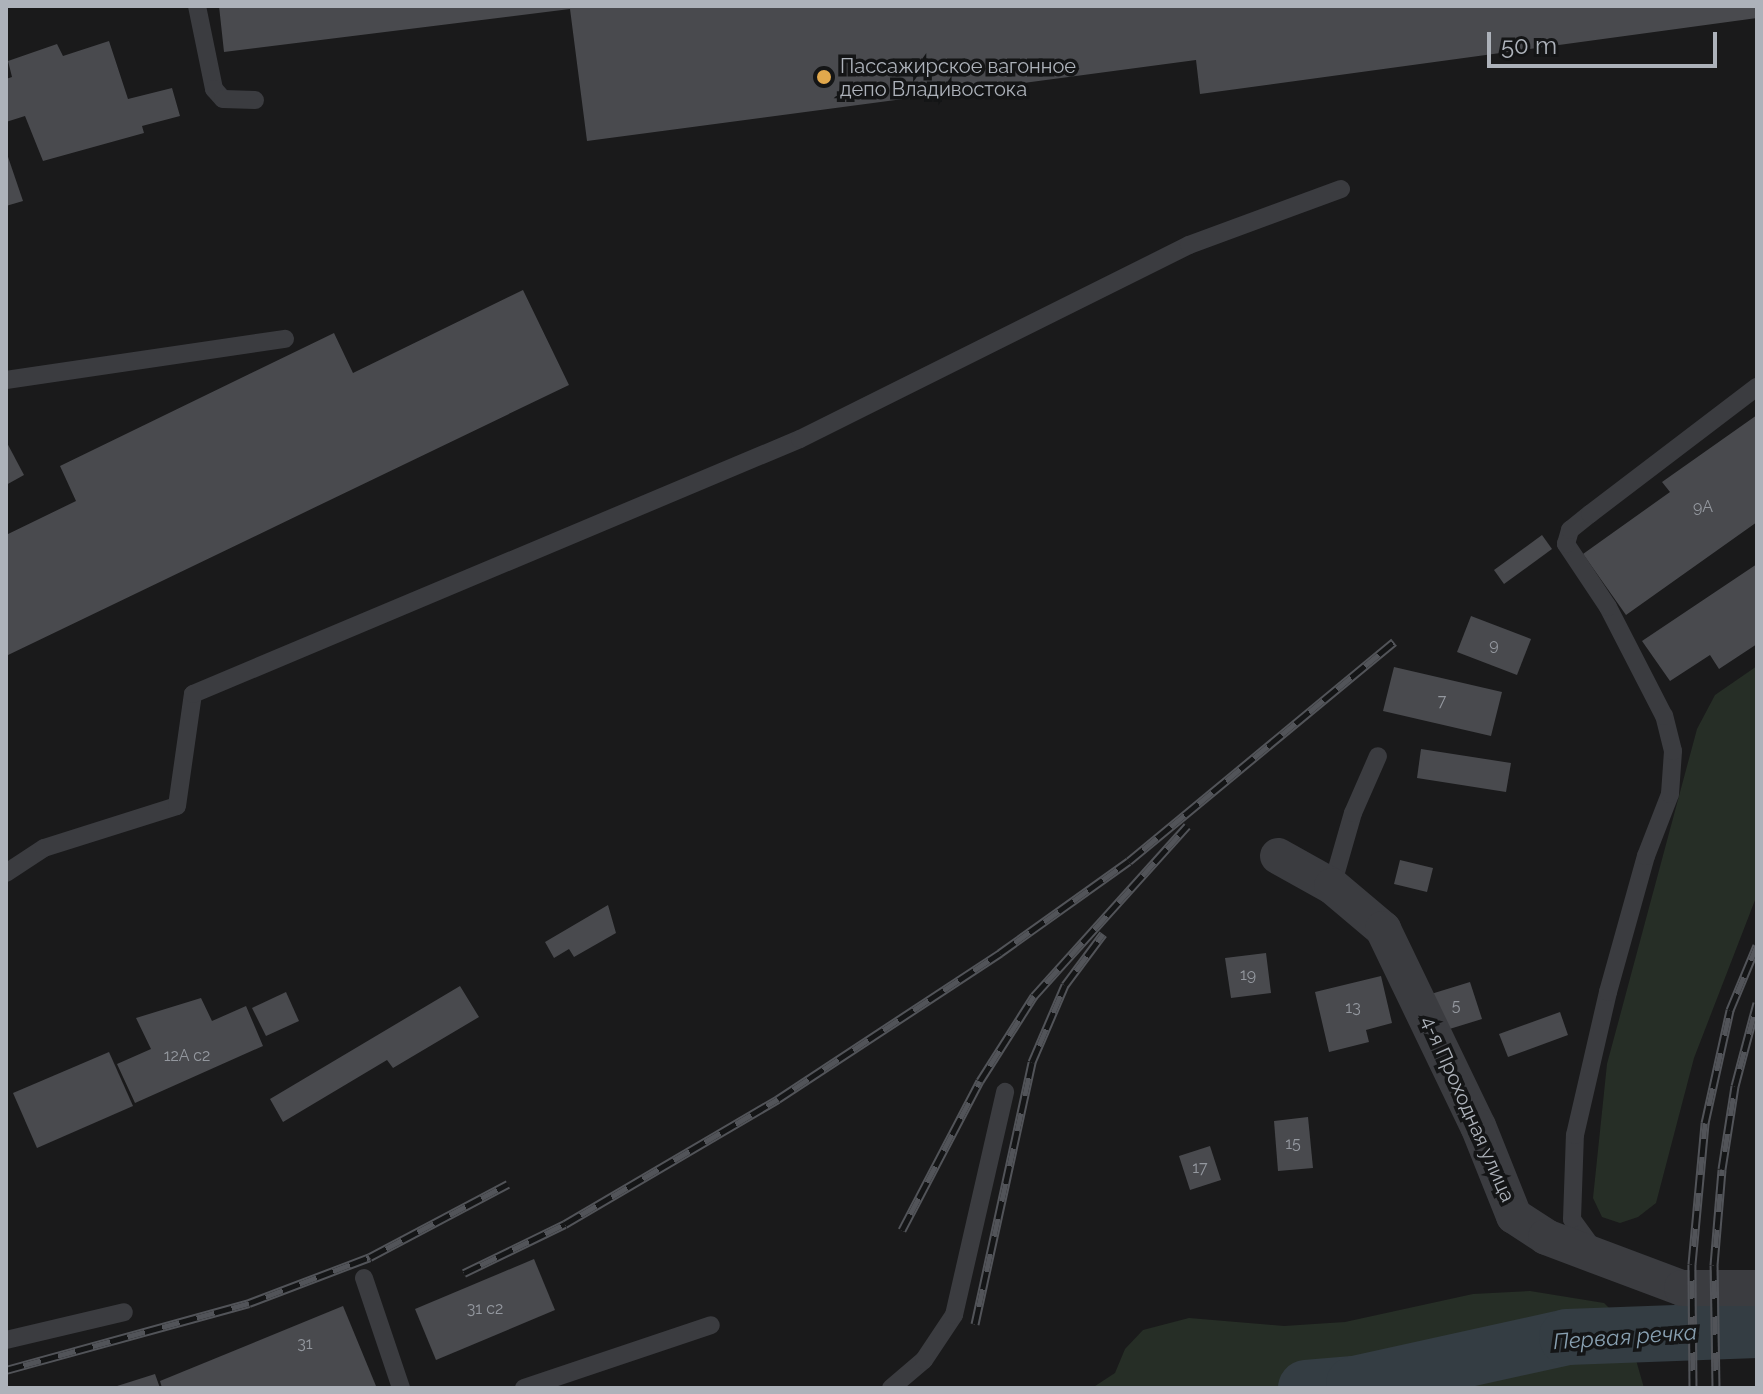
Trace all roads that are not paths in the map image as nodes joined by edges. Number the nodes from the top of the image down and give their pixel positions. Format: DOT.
graph roads {
  1 [pos="197,6"];
  2 [pos="255,100"];
  3 [pos="1341,189"];
  4 [pos="285,339"];
  5 [pos="6,380"];
  6 [pos="1757,387"];
  7 [pos="1378,756"];
  8 [pos="1278,856"];
  9 [pos="6,873"];
  10 [pos="1332,886"];
  11 [pos="1005,1092"];
  12 [pos="1596,1253"];
  13 [pos="364,1278"];
  14 [pos="1757,1288"];
  15 [pos="124,1312"];
  16 [pos="711,1325"];
  17 [pos="6,1340"];
  18 [pos="401,1388"];
  19 [pos="524,1388"];
  20 [pos="891,1388"];
  1 -- 2 [label="lane"];
  3 -- 9 [label="lane"];
  4 -- 5 [label="lane"];
  6 -- 12 [label="lane"];
  7 -- 10 [label="lane"];
  8 -- 10 [label="street, 4-я Проходная улица"];
  10 -- 12 [label="street, 4-я Проходная улица"];
  11 -- 20 [label="lane"];
  12 -- 14 [label="street, 4-я Проходная улица"];
  13 -- 18 [label="lane"];
  15 -- 17 [label="lane"];
  16 -- 19 [label="lane"];
}
